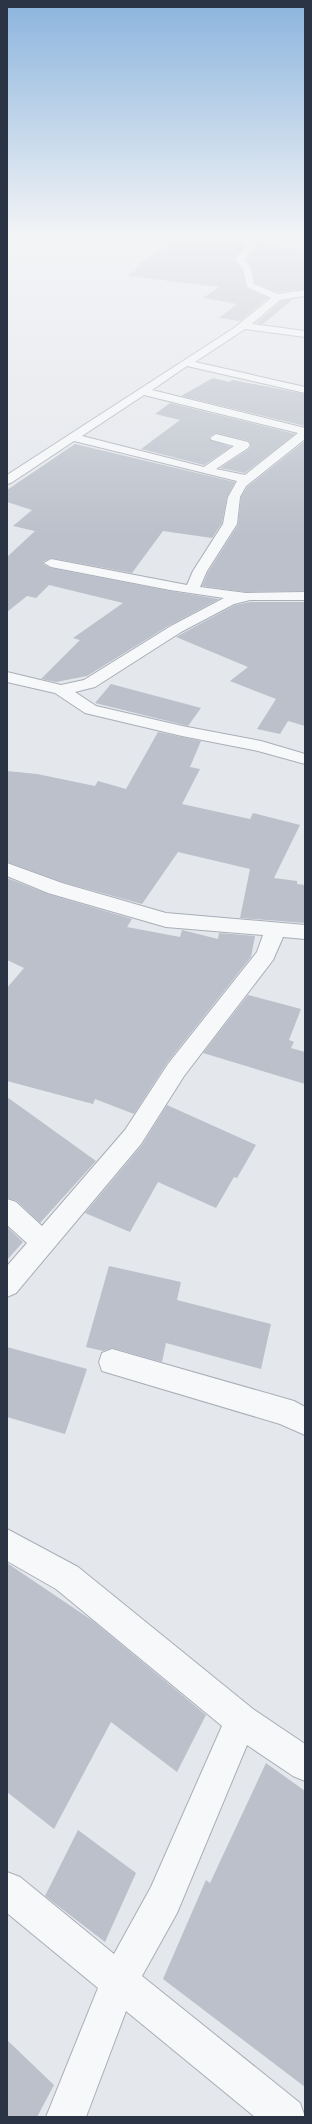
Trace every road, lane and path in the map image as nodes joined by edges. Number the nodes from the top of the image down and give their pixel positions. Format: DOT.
graph roads {
  1 [pos="227,337"];
  2 [pos="186,363"];
  3 [pos="305,390"];
  4 [pos="143,391"];
  5 [pos="305,432"];
  6 [pos="74,438"];
  7 [pos="216,438"];
  8 [pos="206,471"];
  9 [pos="248,479"];
  10 [pos="7,480"];
  11 [pos="51,563"];
  12 [pos="192,590"];
  13 [pos="250,596"];
  14 [pos="305,596"];
  15 [pos="7,677"];
  16 [pos="60,690"];
  17 [pos="305,759"];
  18 [pos="7,869"];
  19 [pos="275,931"];
  20 [pos="305,932"];
  21 [pos="7,1210"];
  22 [pos="43,1242"];
  23 [pos="7,1285"];
  24 [pos="112,1362"];
  25 [pos="305,1422"];
  26 [pos="7,1544"];
  27 [pos="241,1721"];
  28 [pos="305,1764"];
  29 [pos="7,1890"];
  30 [pos="119,1982"];
  31 [pos="66,2117"];
  32 [pos="286,2117"];
  1 -- 2 [label="street"];
  2 -- 3 [label="street"];
  2 -- 4 [label="street"];
  4 -- 5 [label="street"];
  4 -- 6 [label="street"];
  5 -- 9 [label="street"];
  6 -- 8 [label="street"];
  6 -- 10 [label="street"];
  7 -- 8 [label="street"];
  8 -- 9 [label="street"];
  9 -- 12 [label="street"];
  11 -- 12 [label="street"];
  12 -- 13 [label="street"];
  13 -- 14 [label="street"];
  13 -- 16 [label="street"];
  15 -- 16 [label="street"];
  16 -- 17 [label="street"];
  18 -- 19 [label="street"];
  19 -- 20 [label="street"];
  19 -- 22 [label="street"];
  21 -- 22 [label="street"];
  22 -- 23 [label="street"];
  24 -- 25 [label="street"];
  26 -- 27 [label="street"];
  27 -- 28 [label="street"];
  27 -- 30 [label="street"];
  29 -- 30 [label="street"];
  30 -- 31 [label="street"];
  30 -- 32 [label="street"];
}
